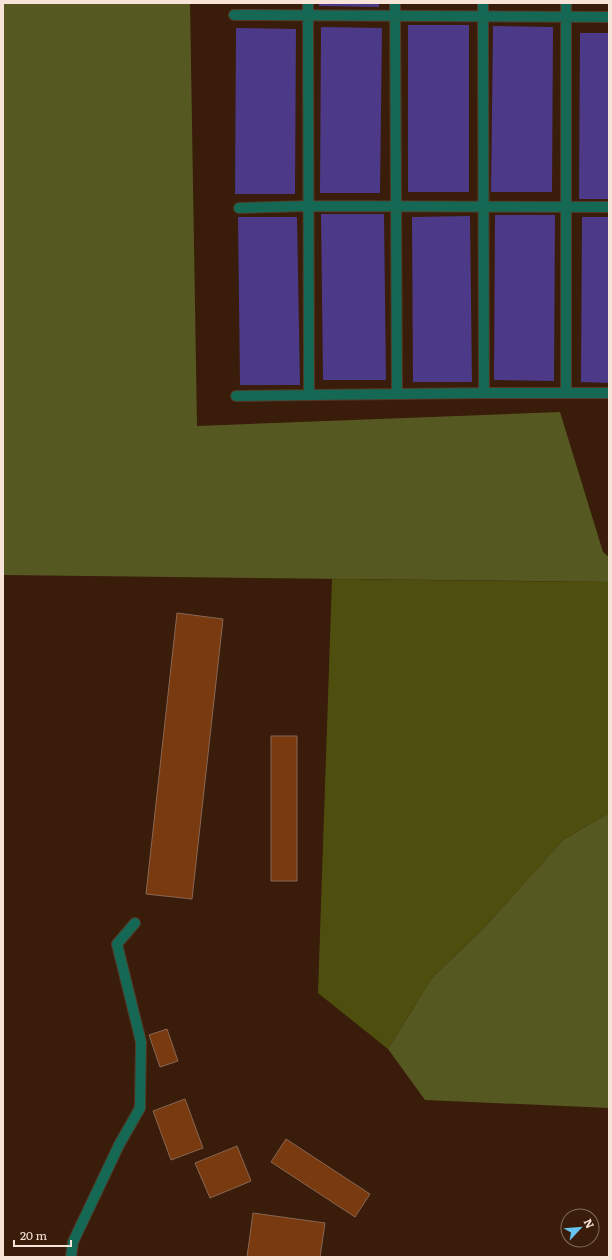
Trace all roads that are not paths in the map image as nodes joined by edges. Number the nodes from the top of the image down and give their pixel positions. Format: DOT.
graph roads {
  1 [pos="308,3"];
  2 [pos="395,3"];
  3 [pos="483,3"];
  4 [pos="566,3"];
  5 [pos="234,15"];
  6 [pos="308,15"];
  7 [pos="395,15"];
  8 [pos="483,15"];
  9 [pos="566,16"];
  10 [pos="609,17"];
  11 [pos="308,206"];
  12 [pos="483,206"];
  13 [pos="566,206"];
  14 [pos="396,207"];
  15 [pos="609,207"];
  16 [pos="239,208"];
  17 [pos="484,393"];
  18 [pos="566,393"];
  19 [pos="609,393"];
  20 [pos="397,394"];
  21 [pos="309,395"];
  22 [pos="236,396"];
  23 [pos="135,923"];
  24 [pos="71,1257"];
  1 -- 6 [label="lane"];
  2 -- 7 [label="lane"];
  3 -- 8 [label="lane"];
  4 -- 9 [label="lane"];
  5 -- 6 [label="lane"];
  6 -- 7 [label="lane"];
  6 -- 11 [label="lane"];
  7 -- 8 [label="lane"];
  7 -- 14 [label="lane"];
  8 -- 9 [label="lane"];
  8 -- 12 [label="lane"];
  9 -- 10 [label="lane"];
  9 -- 13 [label="lane"];
  11 -- 14 [label="lane"];
  11 -- 16 [label="lane"];
  11 -- 21 [label="lane"];
  12 -- 13 [label="lane"];
  12 -- 14 [label="lane"];
  12 -- 17 [label="lane"];
  13 -- 15 [label="lane"];
  13 -- 18 [label="lane"];
  14 -- 20 [label="lane"];
  17 -- 18 [label="lane"];
  17 -- 20 [label="lane"];
  18 -- 19 [label="lane"];
  20 -- 21 [label="lane"];
  21 -- 22 [label="lane"];
  23 -- 24 [label="lane"];
}
